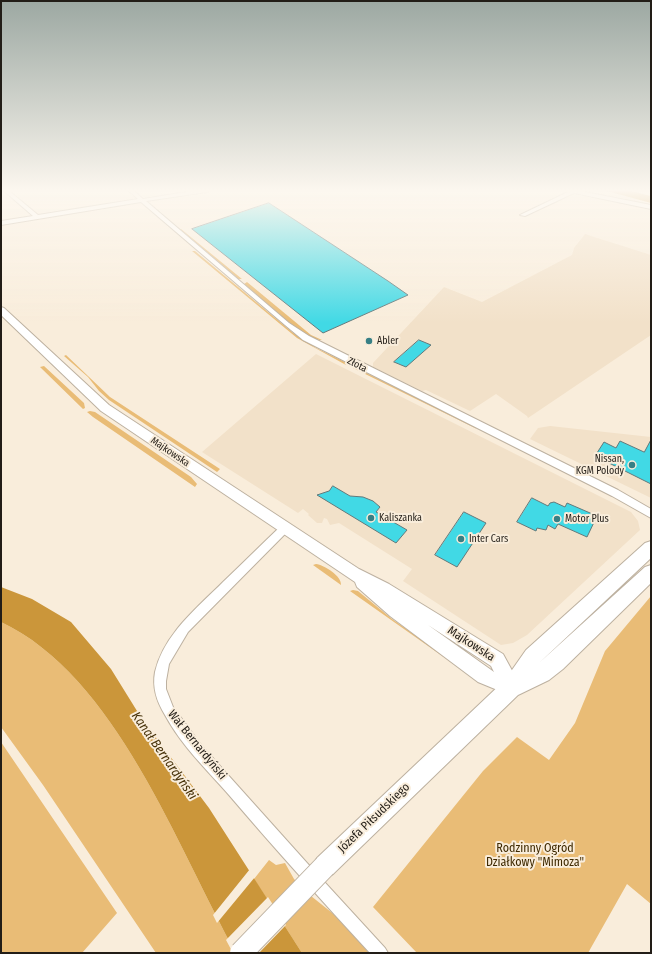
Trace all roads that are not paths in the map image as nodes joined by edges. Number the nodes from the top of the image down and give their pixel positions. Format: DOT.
graph roads {
  1 [pos="182,235"];
  2 [pos="1,310"];
  3 [pos="615,493"];
  4 [pos="651,506"];
  5 [pos="651,514"];
  6 [pos="285,528"];
  7 [pos="651,548"];
  8 [pos="651,572"];
  9 [pos="512,687"];
  10 [pos="241,953"];
  11 [pos="380,953"];
  1 -- 3 [label="street, Złota"];
  2 -- 6 [label="main road, Majkowska"];
  3 -- 4 [label="street, Złota"];
  3 -- 5 [label="street, Złota"];
  6 -- 9 [label="main road, Majkowska"];
  6 -- 11 [label="street, Wał Bernardyński"];
  7 -- 9 [label="main road, Józefa Piłsudskiego"];
  8 -- 9 [label="main road, Józefa Piłsudskiego"];
  9 -- 10 [label="main road, Józefa Piłsudskiego, bridge"];
}
